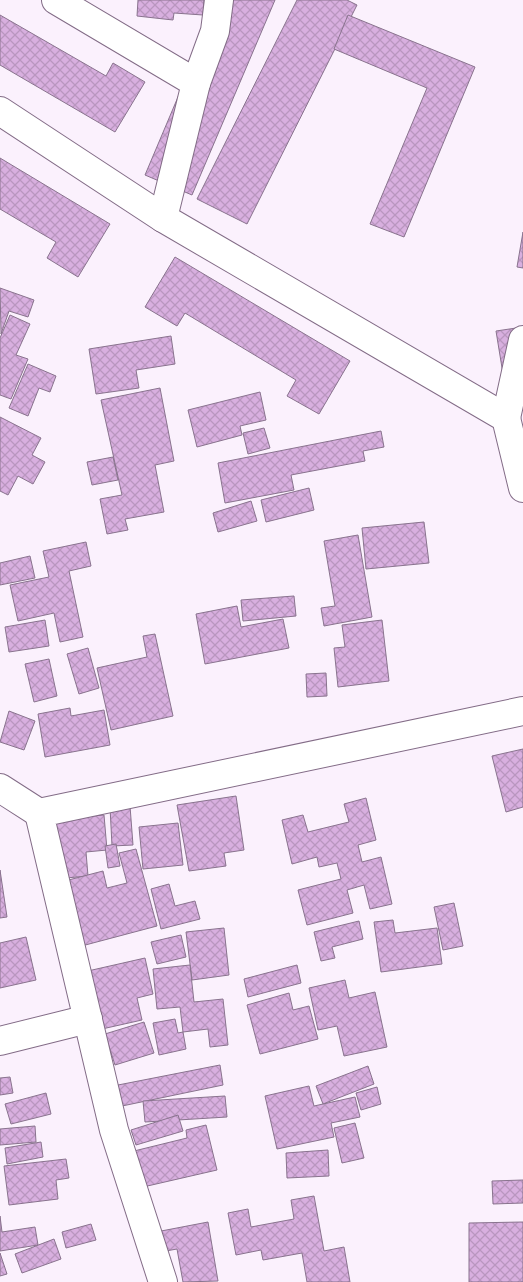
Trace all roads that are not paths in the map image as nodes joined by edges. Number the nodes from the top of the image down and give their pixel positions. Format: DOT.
graph roads {
  1 [pos="56,0"];
  2 [pos="219,0"];
  3 [pos="196,84"];
  4 [pos="0,111"];
  5 [pos="163,218"];
  6 [pos="523,340"];
  7 [pos="506,418"];
  8 [pos="523,488"];
  9 [pos="523,711"];
  10 [pos="0,788"];
  11 [pos="39,813"];
  12 [pos="88,1019"];
  13 [pos="0,1041"];
  14 [pos="163,1282"];
  1 -- 3 [label="street"];
  2 -- 3 [label="street"];
  3 -- 5 [label="street"];
  4 -- 5 [label="street"];
  5 -- 7 [label="street"];
  6 -- 7 [label="street"];
  7 -- 8 [label="street"];
  9 -- 11 [label="street"];
  10 -- 11 [label="street"];
  11 -- 12 [label="street"];
  12 -- 13 [label="street"];
  12 -- 14 [label="street"];
}
